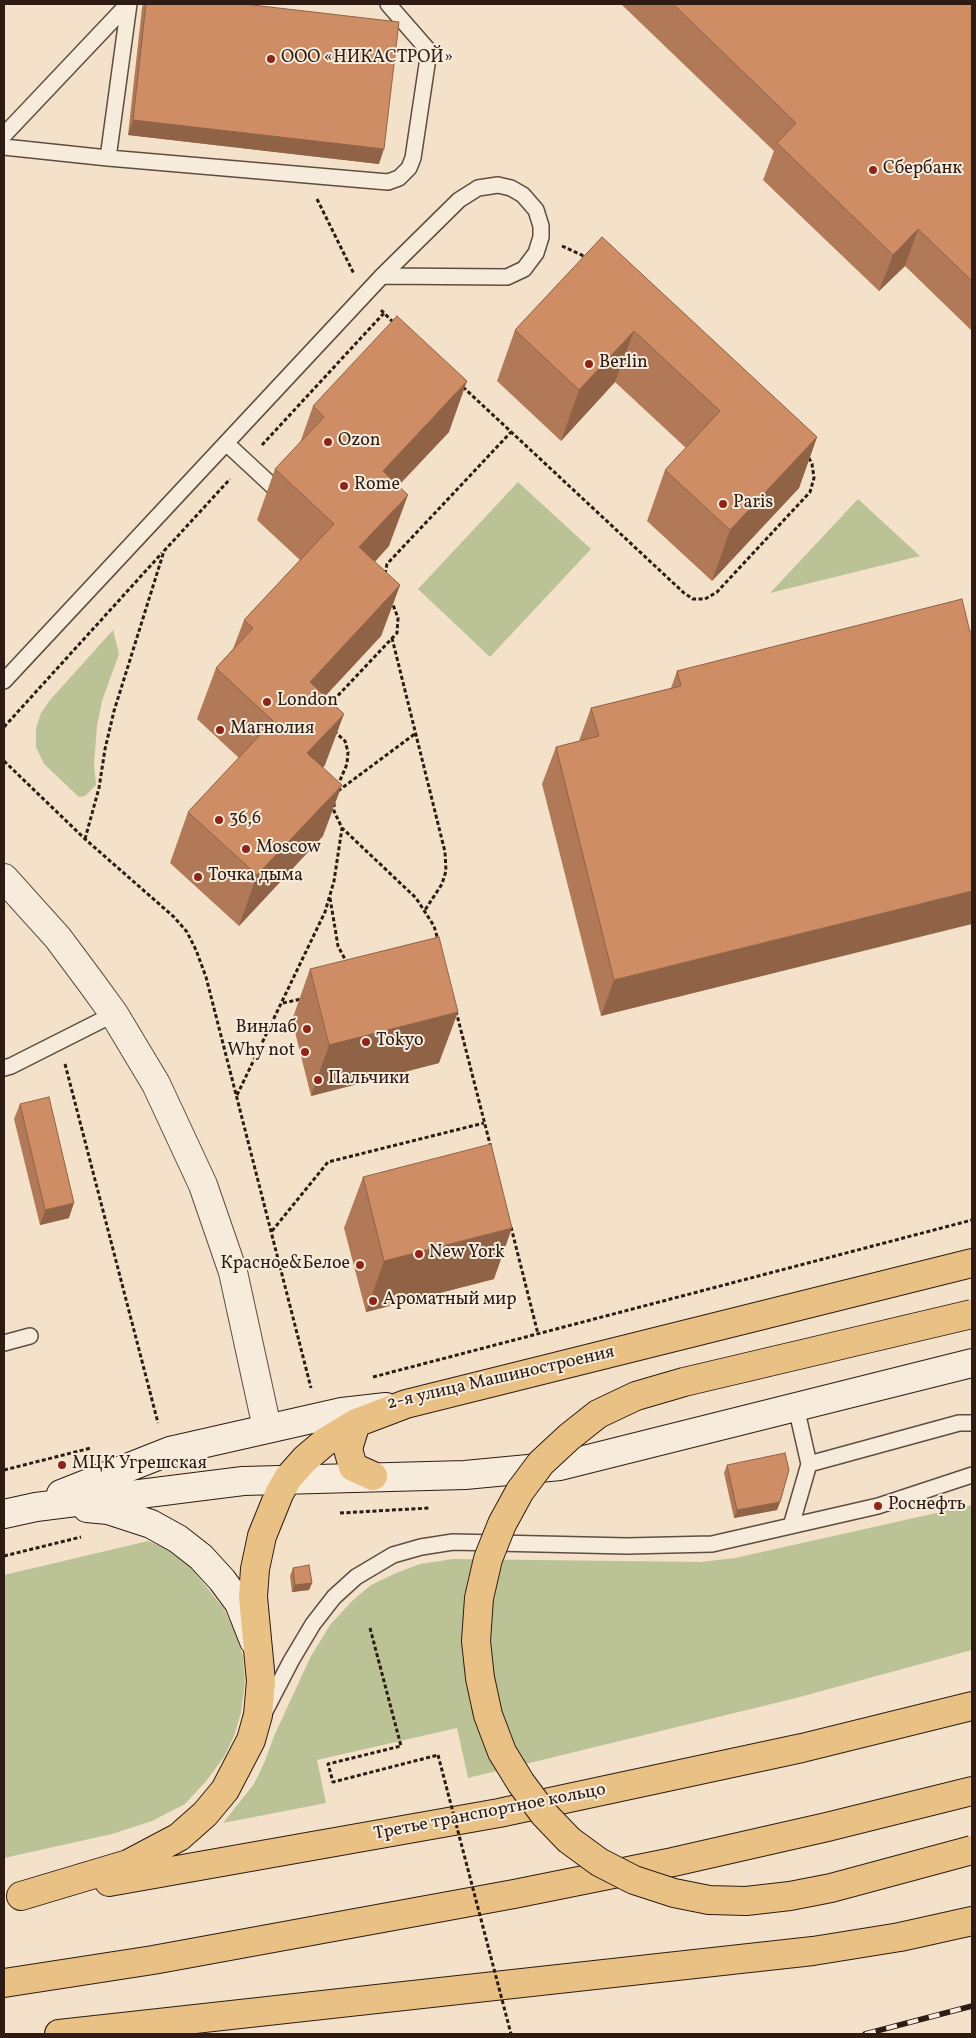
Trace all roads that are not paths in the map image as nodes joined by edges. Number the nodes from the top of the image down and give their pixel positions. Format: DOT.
graph roads {
  1 [pos="128,4"];
  2 [pos="388,4"];
  3 [pos="4,135"];
  4 [pos="4,147"];
  5 [pos="108,158"];
  6 [pos="382,276"];
  7 [pos="226,443"];
  8 [pos="281,494"];
  9 [pos="4,681"];
  10 [pos="4,878"];
  11 [pos="114,1014"];
  12 [pos="4,1068"];
  13 [pos="972,1264"];
  14 [pos="972,1314"];
  15 [pos="30,1336"];
  16 [pos="4,1342"];
  17 [pos="972,1363"];
  18 [pos="406,1404"];
  19 [pos="796,1407"];
  20 [pos="972,1422"];
  21 [pos="356,1423"];
  22 [pos="267,1428"];
  23 [pos="809,1464"];
  24 [pos="972,1475"];
  25 [pos="373,1476"];
  26 [pos="288,1478"];
  27 [pos="36,1507"];
  28 [pos="4,1514"];
  29 [pos="791,1526"];
  30 [pos="259,1655"];
  31 [pos="972,1706"];
  32 [pos="251,1740"];
  33 [pos="972,1791"];
  34 [pos="972,1850"];
  35 [pos="12,1897"];
  36 [pos="972,1921"];
  37 [pos="4,1983"];
  38 [pos="59,2034"];
  1 -- 3 [label="lane"];
  1 -- 5 [label="lane"];
  2 -- 5 [label="lane"];
  4 -- 5 [label="lane"];
  6 -- 6 [label="lane"];
  6 -- 7 [label="lane"];
  7 -- 8 [label="lane"];
  7 -- 9 [label="lane"];
  10 -- 11 [label="main road"];
  11 -- 12 [label="lane"];
  11 -- 22 [label="main road"];
  13 -- 18 [label="main road, 2-я улица Машиностроения"];
  14 -- 34 [label="main road, bridge"];
  15 -- 16 [label="lane"];
  17 -- 19 [label="main road, 2-я улица Машиностроения"];
  18 -- 21 [label="main road"];
  18 -- 22 [label="main road, 2-я улица Машиностроения"];
  19 -- 23 [label="lane"];
  19 -- 25 [label="main road, 2-я улица Машиностроения"];
  20 -- 23 [label="lane"];
  21 -- 25 [label="main road"];
  21 -- 26 [label="main road"];
  22 -- 27 [label="main road, 2-я улица Машиностроения"];
  23 -- 29 [label="lane"];
  24 -- 29 [label="lane"];
  25 -- 26 [label="main road, 2-я улица Машиностроения"];
  26 -- 27 [label="main road, 2-я улица Машиностроения"];
  26 -- 30 [label="main road"];
  27 -- 28 [label="main road, 2-я улица Машиностроения"];
  27 -- 30 [label="main road"];
  29 -- 32 [label="lane"];
  30 -- 32 [label="main road"];
  31 -- 35 [label="main road, Третье транспортное кольцо"];
  32 -- 35 [label="main road"];
  33 -- 37 [label="main road"];
  36 -- 38 [label="main road"];
}
